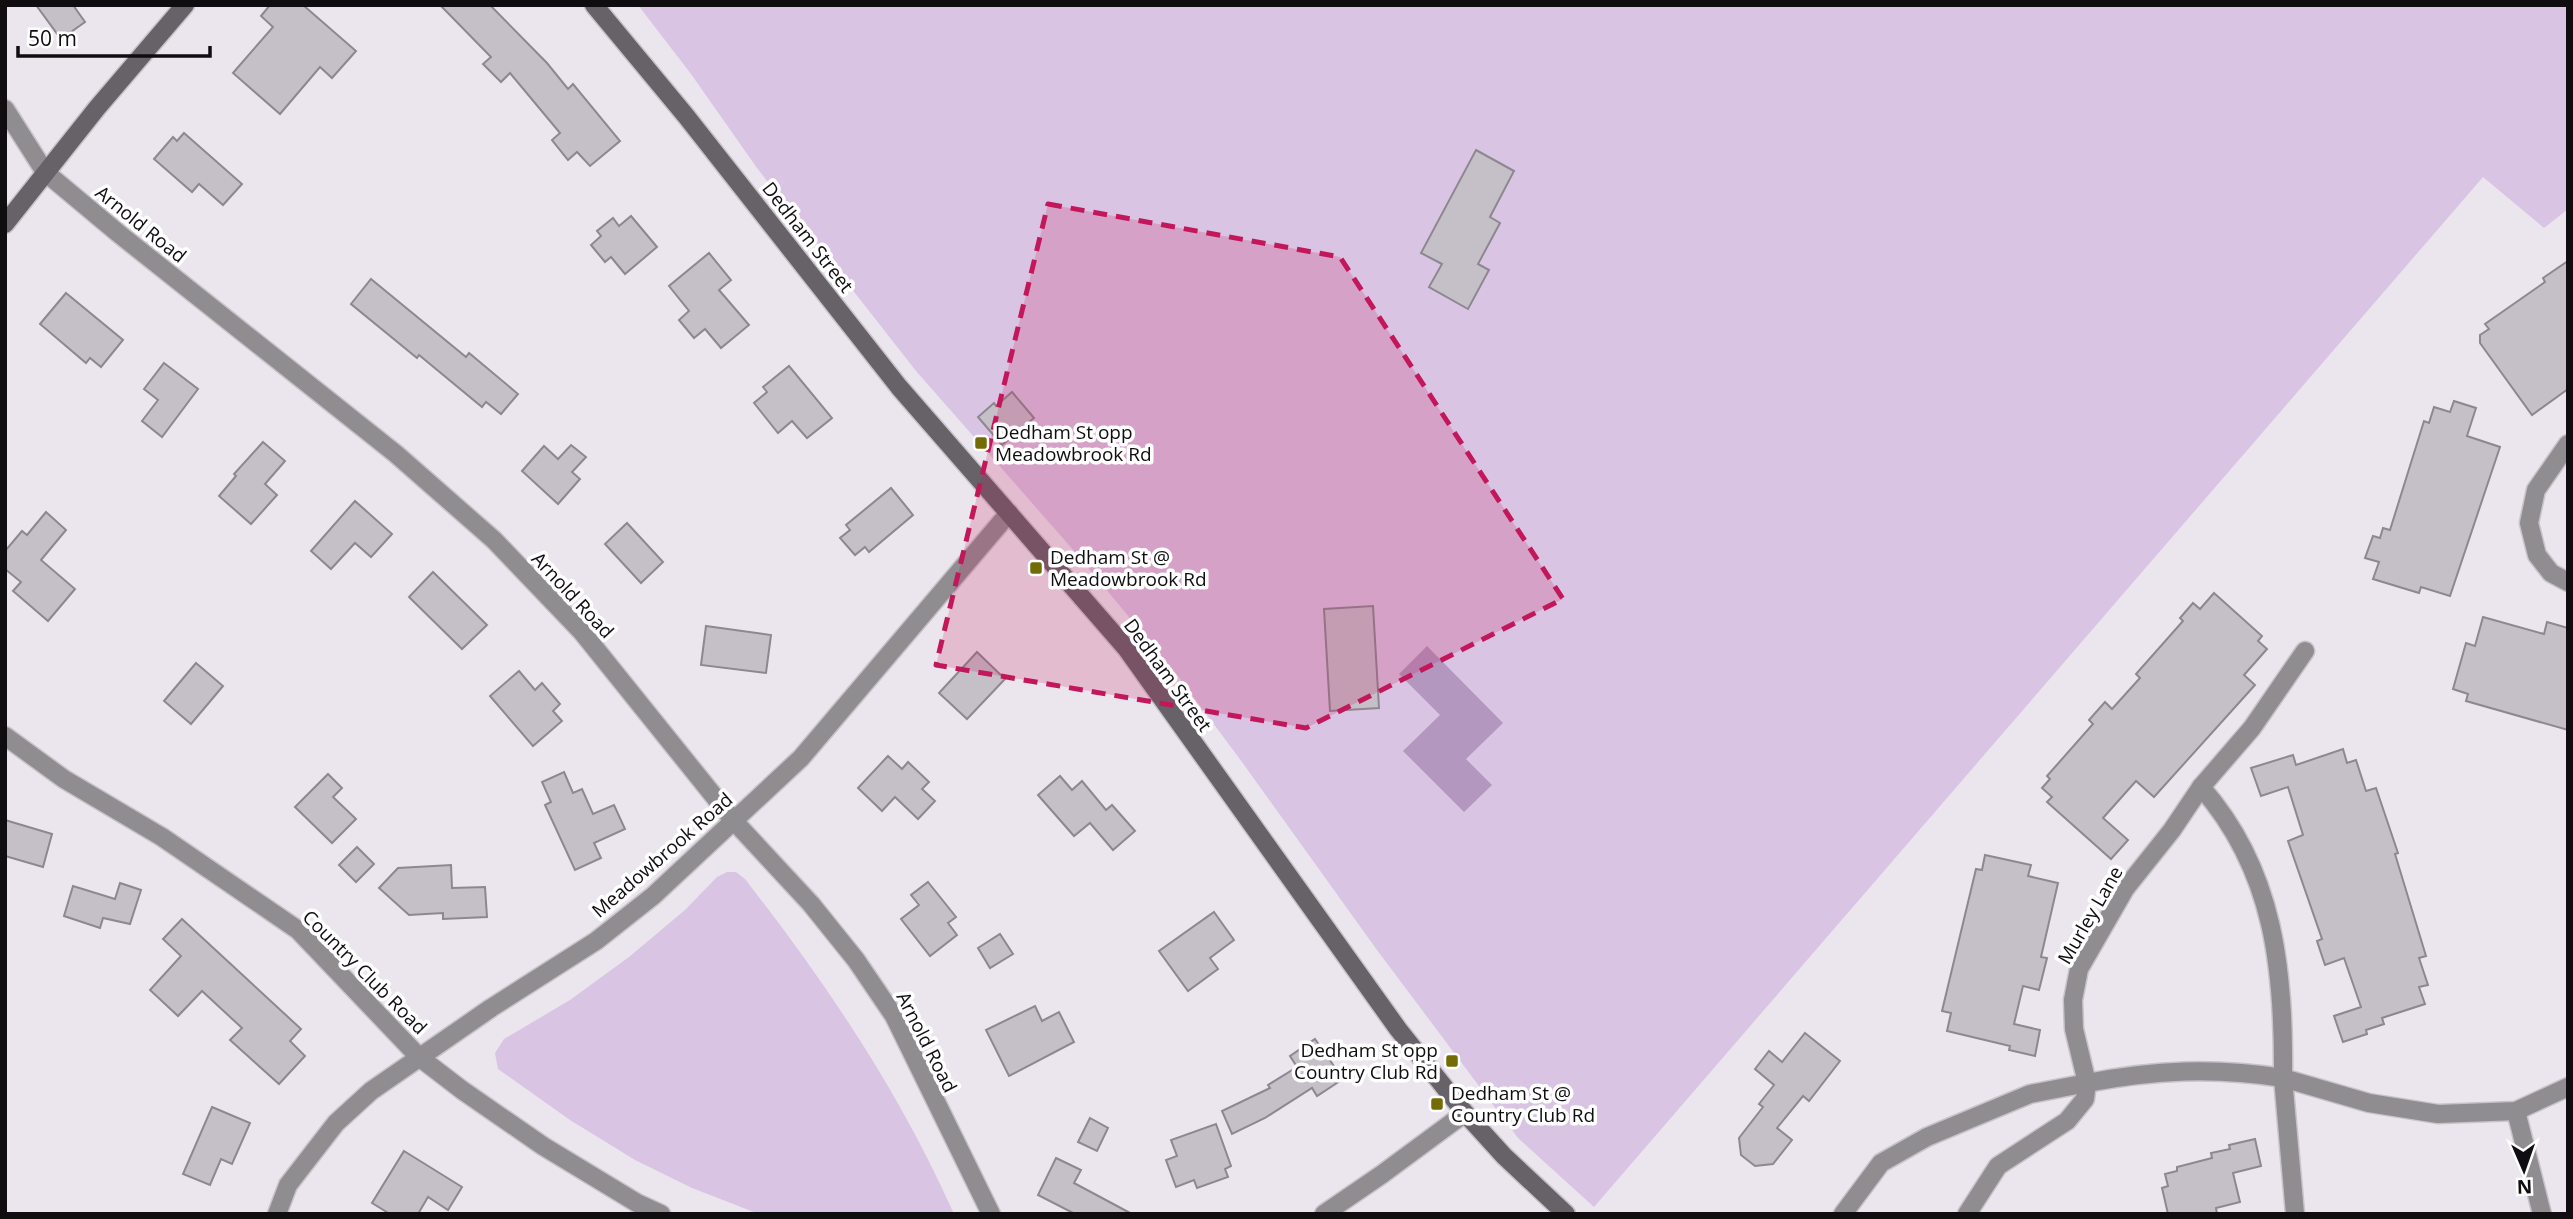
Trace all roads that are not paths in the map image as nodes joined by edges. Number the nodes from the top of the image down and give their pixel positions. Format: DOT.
graph roads {
  1 [pos="185,5"];
  2 [pos="594,5"];
  3 [pos="5,109"];
  4 [pos="45,172"];
  5 [pos="5,224"];
  6 [pos="2568,444"];
  7 [pos="1009,513"];
  8 [pos="2568,582"];
  9 [pos="2305,651"];
  10 [pos="5,736"];
  11 [pos="2201,787"];
  12 [pos="734,821"];
  13 [pos="419,1057"];
  14 [pos="2283,1078"];
  15 [pos="2087,1083"];
  16 [pos="2568,1087"];
  17 [pos="2516,1111"];
  18 [pos="1465,1114"];
  19 [pos="277,1214"];
  20 [pos="661,1214"];
  21 [pos="990,1214"];
  22 [pos="1324,1214"];
  23 [pos="1566,1214"];
  24 [pos="1843,1214"];
  25 [pos="1967,1214"];
  26 [pos="2295,1214"];
  27 [pos="2542,1214"];
  1 -- 4 [label="main road"];
  2 -- 7 [label="main road, Dedham Street"];
  3 -- 4 [label="street, Arnold Road"];
  4 -- 5 [label="main road"];
  4 -- 12 [label="street, Arnold Road"];
  6 -- 8 [label="street"];
  7 -- 12 [label="street, Meadowbrook Road"];
  7 -- 18 [label="main road, Dedham Street"];
  9 -- 11 [label="street, Murley Lane"];
  10 -- 13 [label="street, Country Club Road"];
  11 -- 14 [label="street"];
  11 -- 15 [label="street, Murley Lane"];
  12 -- 13 [label="street, Meadowbrook Road"];
  12 -- 21 [label="street, Arnold Road"];
  13 -- 19 [label="street, Meadowbrook Road"];
  13 -- 20 [label="street, Country Club Road"];
  14 -- 15 [label="street"];
  14 -- 17 [label="street"];
  14 -- 26 [label="street"];
  15 -- 24 [label="street"];
  15 -- 25 [label="street"];
  16 -- 17 [label="street"];
  17 -- 27 [label="street"];
  18 -- 22 [label="street"];
  18 -- 23 [label="main road, Dedham Street"];
}
